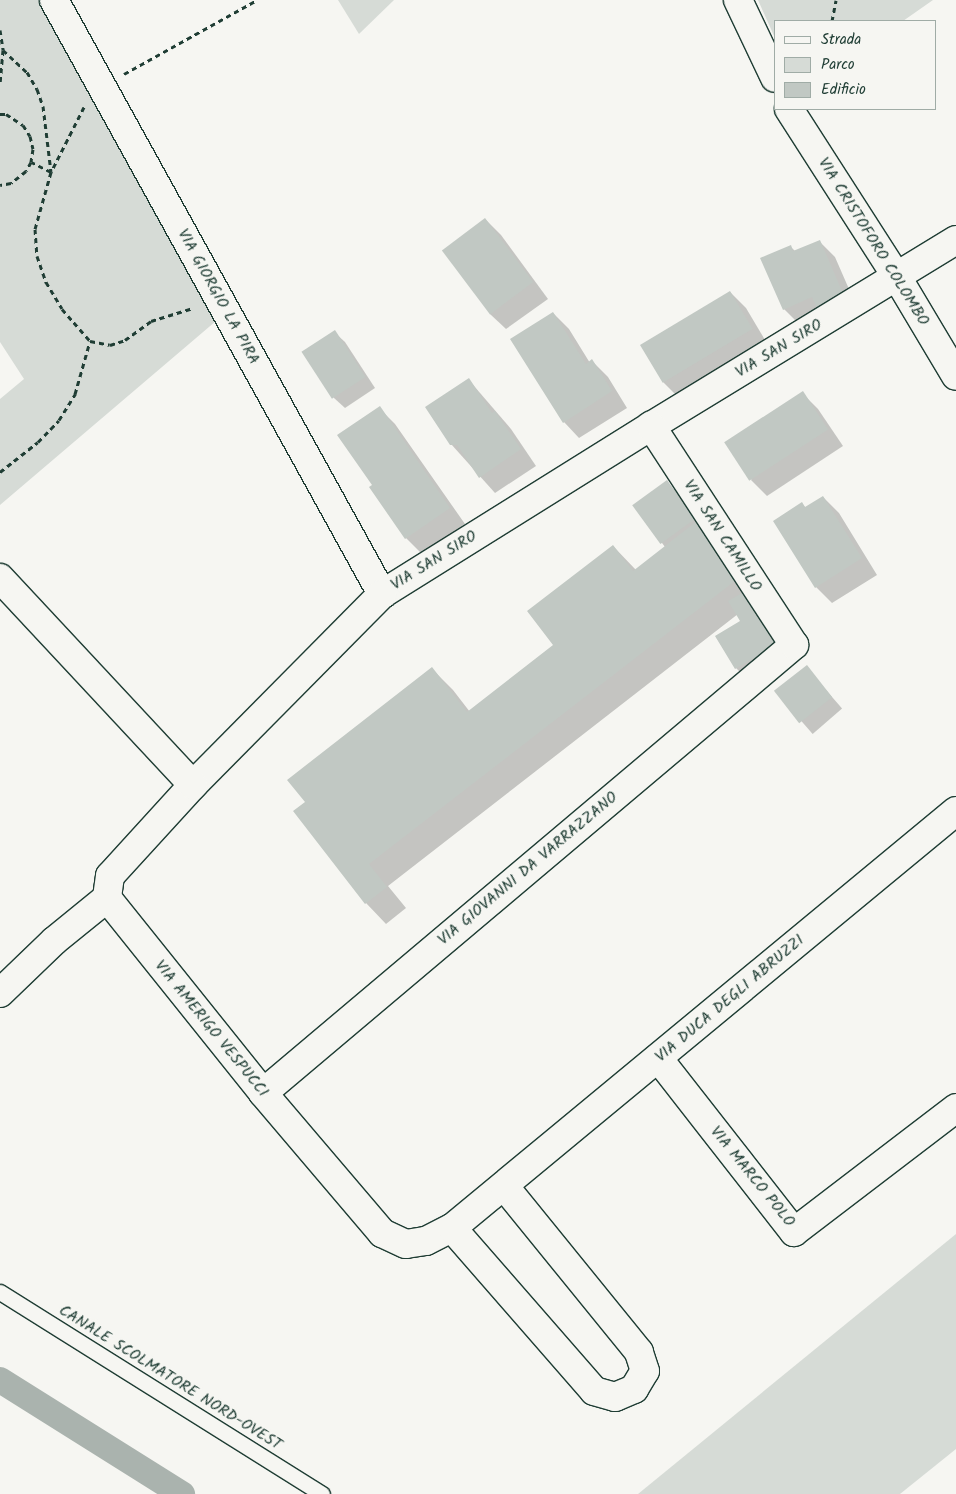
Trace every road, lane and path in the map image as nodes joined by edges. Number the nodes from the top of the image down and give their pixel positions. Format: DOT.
graph roads {
  1 [pos="54,0"];
  2 [pos="257,0"];
  3 [pos="738,0"];
  4 [pos="836,0"];
  5 [pos="832,20"];
  6 [pos="0,30"];
  7 [pos="2,50"];
  8 [pos="774,76"];
  9 [pos="0,85"];
  10 [pos="101,87"];
  11 [pos="790,110"];
  12 [pos="0,114"];
  13 [pos="31,162"];
  14 [pos="51,172"];
  15 [pos="0,185"];
  16 [pos="956,240"];
  17 [pos="897,277"];
  18 [pos="220,300"];
  19 [pos="90,341"];
  20 [pos="956,376"];
  21 [pos="651,426"];
  22 [pos="0,472"];
  23 [pos="1,582"];
  24 [pos="382,594"];
  25 [pos="794,645"];
  26 [pos="193,785"];
  27 [pos="956,811"];
  28 [pos="107,898"];
  29 [pos="0,993"];
  30 [pos="658,1058"];
  31 [pos="263,1093"];
  32 [pos="956,1108"];
  33 [pos="504,1186"];
  34 [pos="452,1228"];
  35 [pos="426,1241"];
  36 [pos="0,1292"];
  37 [pos="322,1494"];
  1 -- 10 [label="street, VIA GIORGIO LA PIRA"];
  2 -- 10 [label="path"];
  3 -- 8 [label="street"];
  4 -- 5 [label="path"];
  6 -- 7 [label="path"];
  7 -- 9 [label="path"];
  7 -- 14 [label="path"];
  10 -- 14 [label="path"];
  10 -- 18 [label="street, VIA GIORGIO LA PIRA"];
  11 -- 17 [label="street, VIA CRISTOFORO COLOMBO"];
  12 -- 13 [label="path"];
  13 -- 14 [label="path"];
  13 -- 15 [label="path"];
  14 -- 19 [label="path"];
  16 -- 17 [label="street, VIA SAN SIRO"];
  17 -- 20 [label="street, VIA CRISTOFORO COLOMBO"];
  17 -- 21 [label="street, VIA SAN SIRO"];
  18 -- 19 [label="path"];
  18 -- 24 [label="street, VIA GIORGIO LA PIRA"];
  19 -- 22 [label="path"];
  21 -- 24 [label="street, VIA SAN SIRO"];
  21 -- 25 [label="street, VIA SAN CAMILLO"];
  23 -- 26 [label="street"];
  24 -- 26 [label="street, VIA SAN SIRO"];
  25 -- 31 [label="street, VIA GIOVANNI DA VARRAZZANO"];
  26 -- 28 [label="street"];
  27 -- 30 [label="street, VIA DUCA DEGLI ABRUZZI"];
  28 -- 29 [label="street"];
  28 -- 31 [label="street, VIA AMERIGO VESPUCCI"];
  30 -- 32 [label="street, VIA MARCO POLO"];
  30 -- 33 [label="street, VIA DUCA DEGLI ABRUZZI"];
  31 -- 35 [label="street, VIA AMERIGO VESPUCCI"];
  33 -- 34 [label="street, VIA DUCA DEGLI ABRUZZI"];
  33 -- 34 [label="street"];
  34 -- 35 [label="street, VIA DUCA DEGLI ABRUZZI"];
  36 -- 37 [label="lane, CANALE SCOLMATORE NORD-OVEST"];
}
